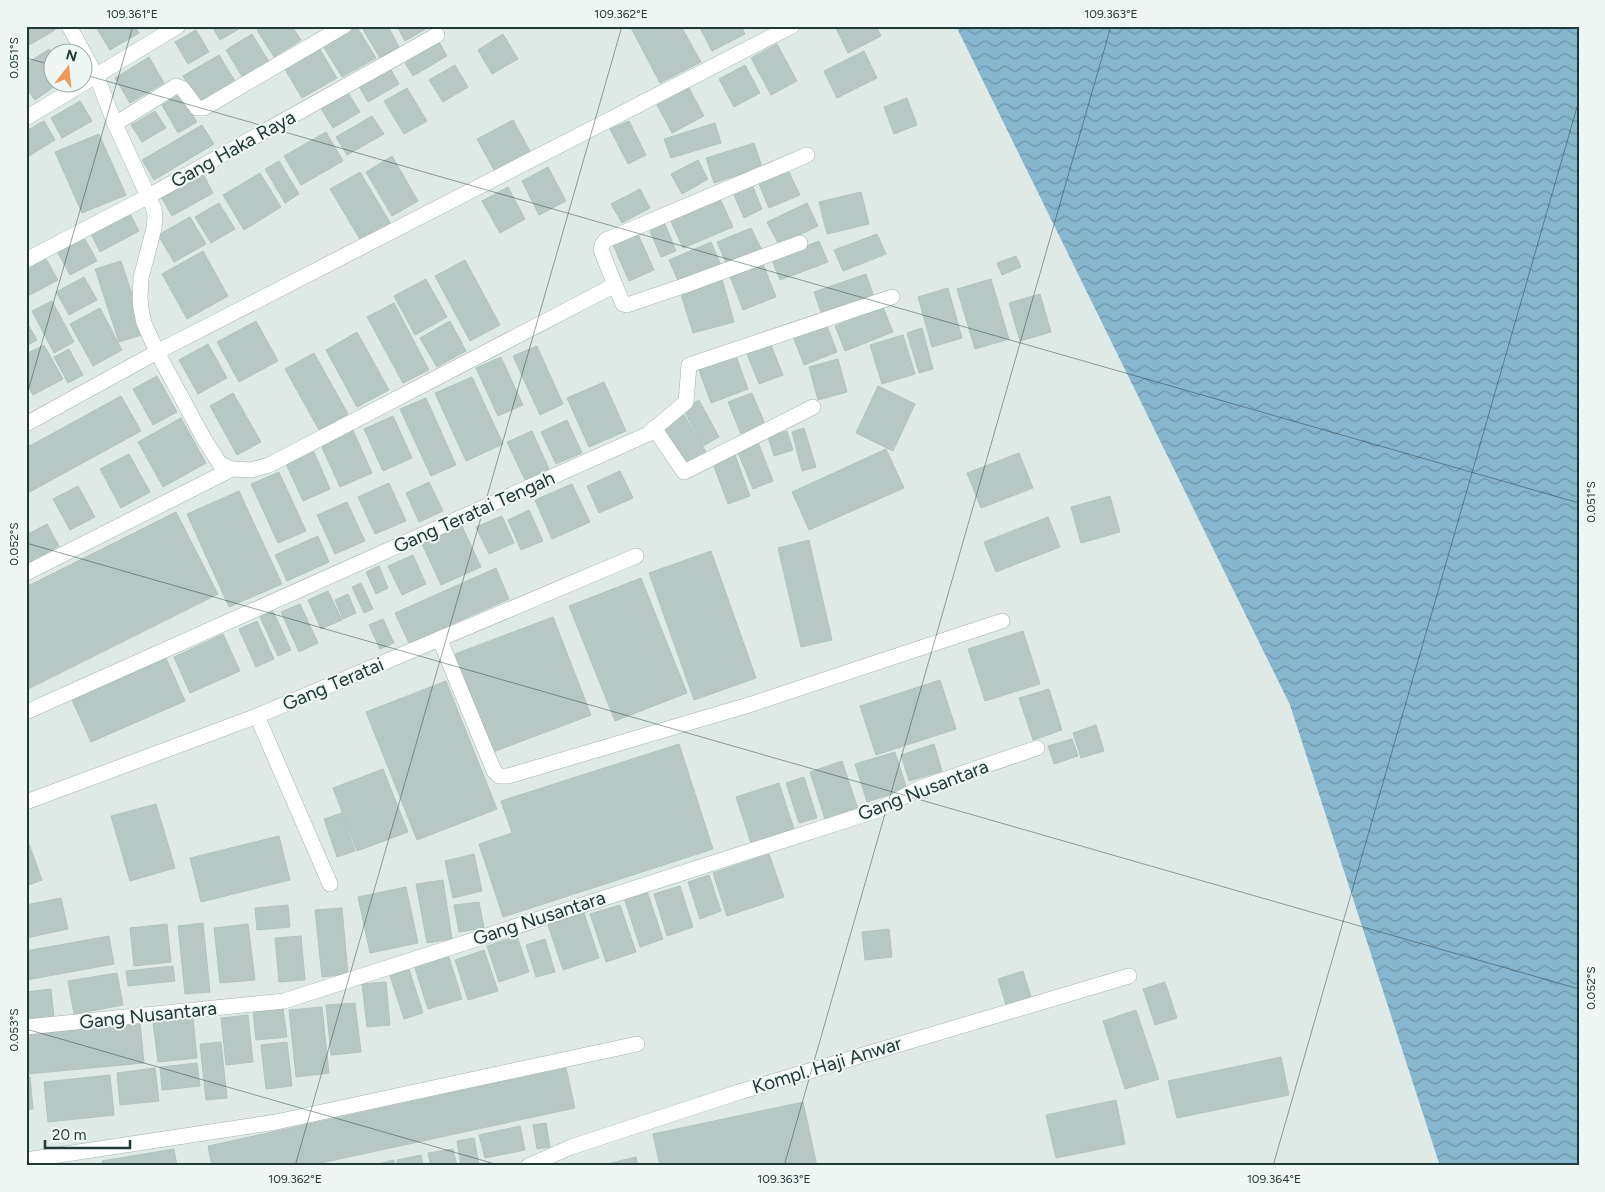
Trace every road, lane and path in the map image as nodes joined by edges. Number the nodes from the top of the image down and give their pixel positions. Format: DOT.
graph roads {
  1 [pos="69,26"];
  2 [pos="178,26"];
  3 [pos="344,26"];
  4 [pos="792,26"];
  5 [pos="438,35"];
  6 [pos="97,77"];
  7 [pos="26,118"];
  8 [pos="114,124"];
  9 [pos="808,155"];
  10 [pos="147,197"];
  11 [pos="800,243"];
  12 [pos="26,260"];
  13 [pos="615,285"];
  14 [pos="892,297"];
  15 [pos="152,354"];
  16 [pos="814,407"];
  17 [pos="26,424"];
  18 [pos="654,428"];
  19 [pos="232,469"];
  20 [pos="636,556"];
  21 [pos="26,573"];
  22 [pos="1002,621"];
  23 [pos="440,640"];
  24 [pos="26,712"];
  25 [pos="257,716"];
  26 [pos="1038,748"];
  27 [pos="26,802"];
  28 [pos="330,884"];
  29 [pos="1129,976"];
  30 [pos="26,1027"];
  31 [pos="637,1044"];
  32 [pos="26,1160"];
  33 [pos="528,1166"];
  1 -- 6 [label="street"];
  2 -- 6 [label="street"];
  3 -- 8 [label="street"];
  4 -- 15 [label="street"];
  5 -- 10 [label="street, Gang Haka Raya"];
  6 -- 7 [label="street"];
  6 -- 8 [label="street"];
  8 -- 10 [label="street"];
  9 -- 13 [label="street"];
  10 -- 12 [label="street, Gang Haka Raya"];
  10 -- 15 [label="street"];
  11 -- 13 [label="street"];
  13 -- 19 [label="street"];
  14 -- 18 [label="street, Gang Teratai Tengah"];
  15 -- 17 [label="street"];
  15 -- 19 [label="street"];
  16 -- 18 [label="street"];
  18 -- 24 [label="street, Gang Teratai Tengah"];
  19 -- 21 [label="street"];
  20 -- 23 [label="street, Gang Teratai"];
  22 -- 23 [label="street"];
  23 -- 25 [label="street, Gang Teratai"];
  25 -- 27 [label="street, Gang Teratai"];
  25 -- 28 [label="street"];
  26 -- 30 [label="street, Gang Nusantara"];
  29 -- 33 [label="street, Kompl. Haji Anwar"];
  31 -- 32 [label="street"];
}
